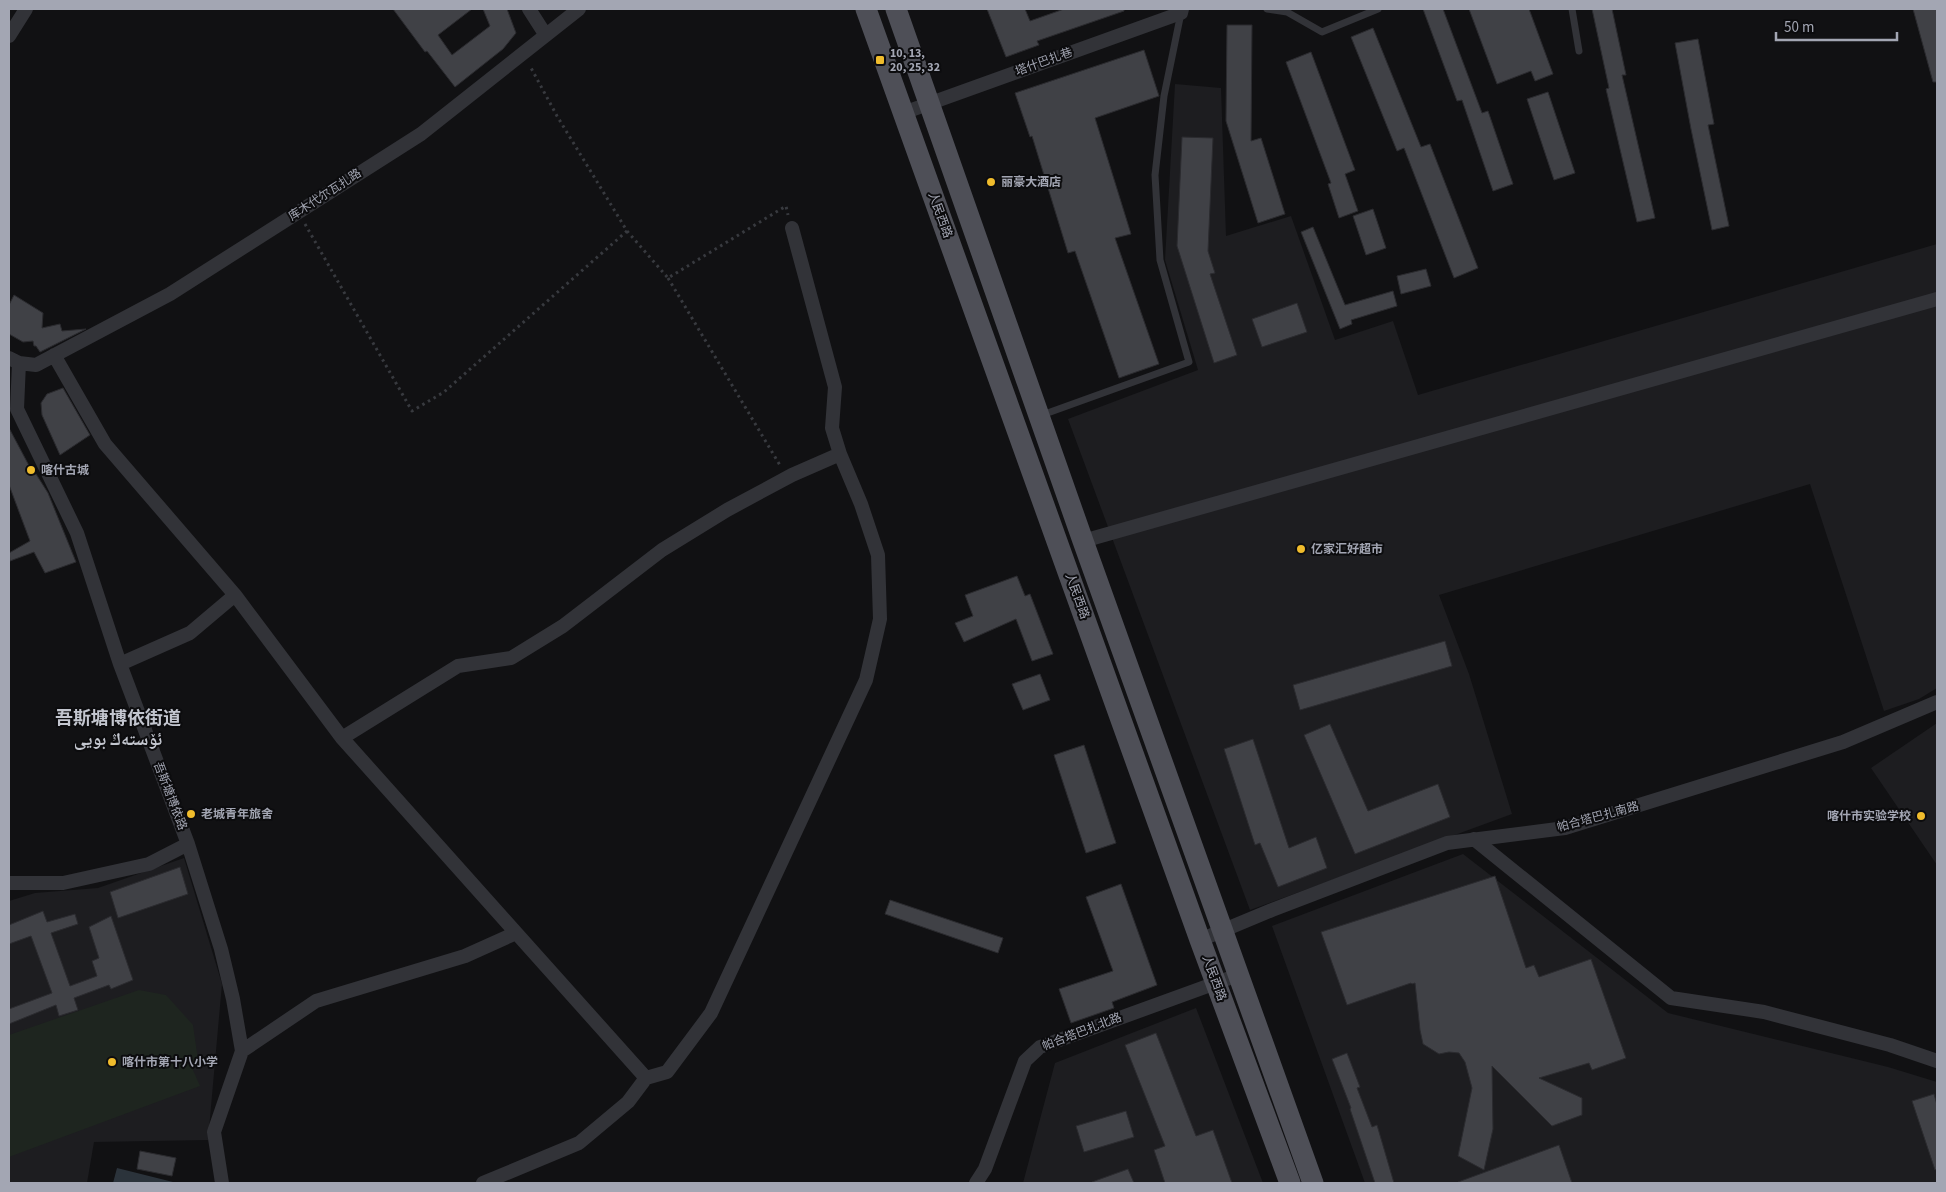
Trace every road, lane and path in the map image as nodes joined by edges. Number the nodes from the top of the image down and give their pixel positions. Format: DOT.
graph roads {
  1 [pos="26,9"];
  2 [pos="529,9"];
  3 [pos="579,9"];
  4 [pos="866,9"];
  5 [pos="896,9"];
  6 [pos="1267,9"];
  7 [pos="1378,9"];
  8 [pos="1572,9"];
  9 [pos="1182,11"];
  10 [pos="545,34"];
  11 [pos="9,36"];
  12 [pos="1580,51"];
  13 [pos="522,52"];
  14 [pos="930,104"];
  15 [pos="904,113"];
  16 [pos="298,212"];
  17 [pos="792,228"];
  18 [pos="627,231"];
  19 [pos="668,278"];
  20 [pos="1937,299"];
  21 [pos="54,355"];
  22 [pos="14,361"];
  23 [pos="1040,416"];
  24 [pos="840,454"];
  25 [pos="787,478"];
  26 [pos="1083,542"];
  27 [pos="236,595"];
  28 [pos="120,664"];
  29 [pos="1937,702"];
  30 [pos="342,738"];
  31 [pos="1474,839"];
  32 [pos="188,844"];
  33 [pos="9,883"];
  34 [pos="1223,932"];
  35 [pos="516,933"];
  36 [pos="1200,940"];
  37 [pos="1238,975"];
  38 [pos="1216,983"];
  39 [pos="242,1051"];
  40 [pos="1937,1061"];
  41 [pos="646,1078"];
  42 [pos="222,1183"];
  43 [pos="483,1183"];
  44 [pos="976,1183"];
  45 [pos="1290,1183"];
  46 [pos="1313,1183"];
  1 -- 11 [label="street"];
  2 -- 10 [label="street"];
  3 -- 10 [label="street, 库木代尔瓦扎路"];
  4 -- 15 [label="main road, 人民西路"];
  5 -- 14 [label="main road, 人民西路"];
  6 -- 7 [label="lane"];
  8 -- 12 [label="lane"];
  9 -- 14 [label="street, 塔什巴扎巷"];
  9 -- 23 [label="lane"];
  10 -- 13 [label="street, 库木代尔瓦扎路"];
  13 -- 16 [label="street, 库木代尔瓦扎路"];
  13 -- 18 [label="path"];
  14 -- 15 [label="street, 塔什巴扎巷"];
  14 -- 23 [label="main road, 人民西路"];
  15 -- 36 [label="main road, 人民西路"];
  16 -- 18 [label="path"];
  16 -- 21 [label="street, 库木代尔瓦扎路"];
  17 -- 19 [label="path"];
  17 -- 24 [label="street"];
  18 -- 19 [label="path"];
  19 -- 25 [label="path"];
  20 -- 26 [label="street"];
  21 -- 22 [label="street, 库木代尔瓦扎路"];
  21 -- 27 [label="street"];
  22 -- 28 [label="street, 吾斯塘博依路"];
  23 -- 26 [label="main road, 人民西路"];
  24 -- 25 [label="street"];
  24 -- 41 [label="street"];
  25 -- 30 [label="street"];
  26 -- 34 [label="main road, 人民西路"];
  27 -- 28 [label="street"];
  27 -- 30 [label="street"];
  28 -- 32 [label="street, 吾斯塘博依路"];
  29 -- 31 [label="street, 帕合塔巴扎南路"];
  30 -- 35 [label="street"];
  31 -- 34 [label="street, 帕合塔巴扎南路"];
  31 -- 40 [label="street"];
  32 -- 33 [label="street"];
  32 -- 39 [label="street, 吾斯塘博依路"];
  34 -- 36 [label="street, 帕合塔巴扎南路"];
  34 -- 37 [label="main road, 人民西路"];
  35 -- 39 [label="street"];
  35 -- 41 [label="street"];
  36 -- 38 [label="main road, 人民西路"];
  37 -- 38 [label="street, 帕合塔巴扎北路"];
  37 -- 46 [label="main road, 人民西路"];
  38 -- 44 [label="street, 帕合塔巴扎北路"];
  38 -- 45 [label="main road, 人民西路"];
  39 -- 42 [label="street, 吾斯塘博依路"];
  41 -- 43 [label="street"];
}
